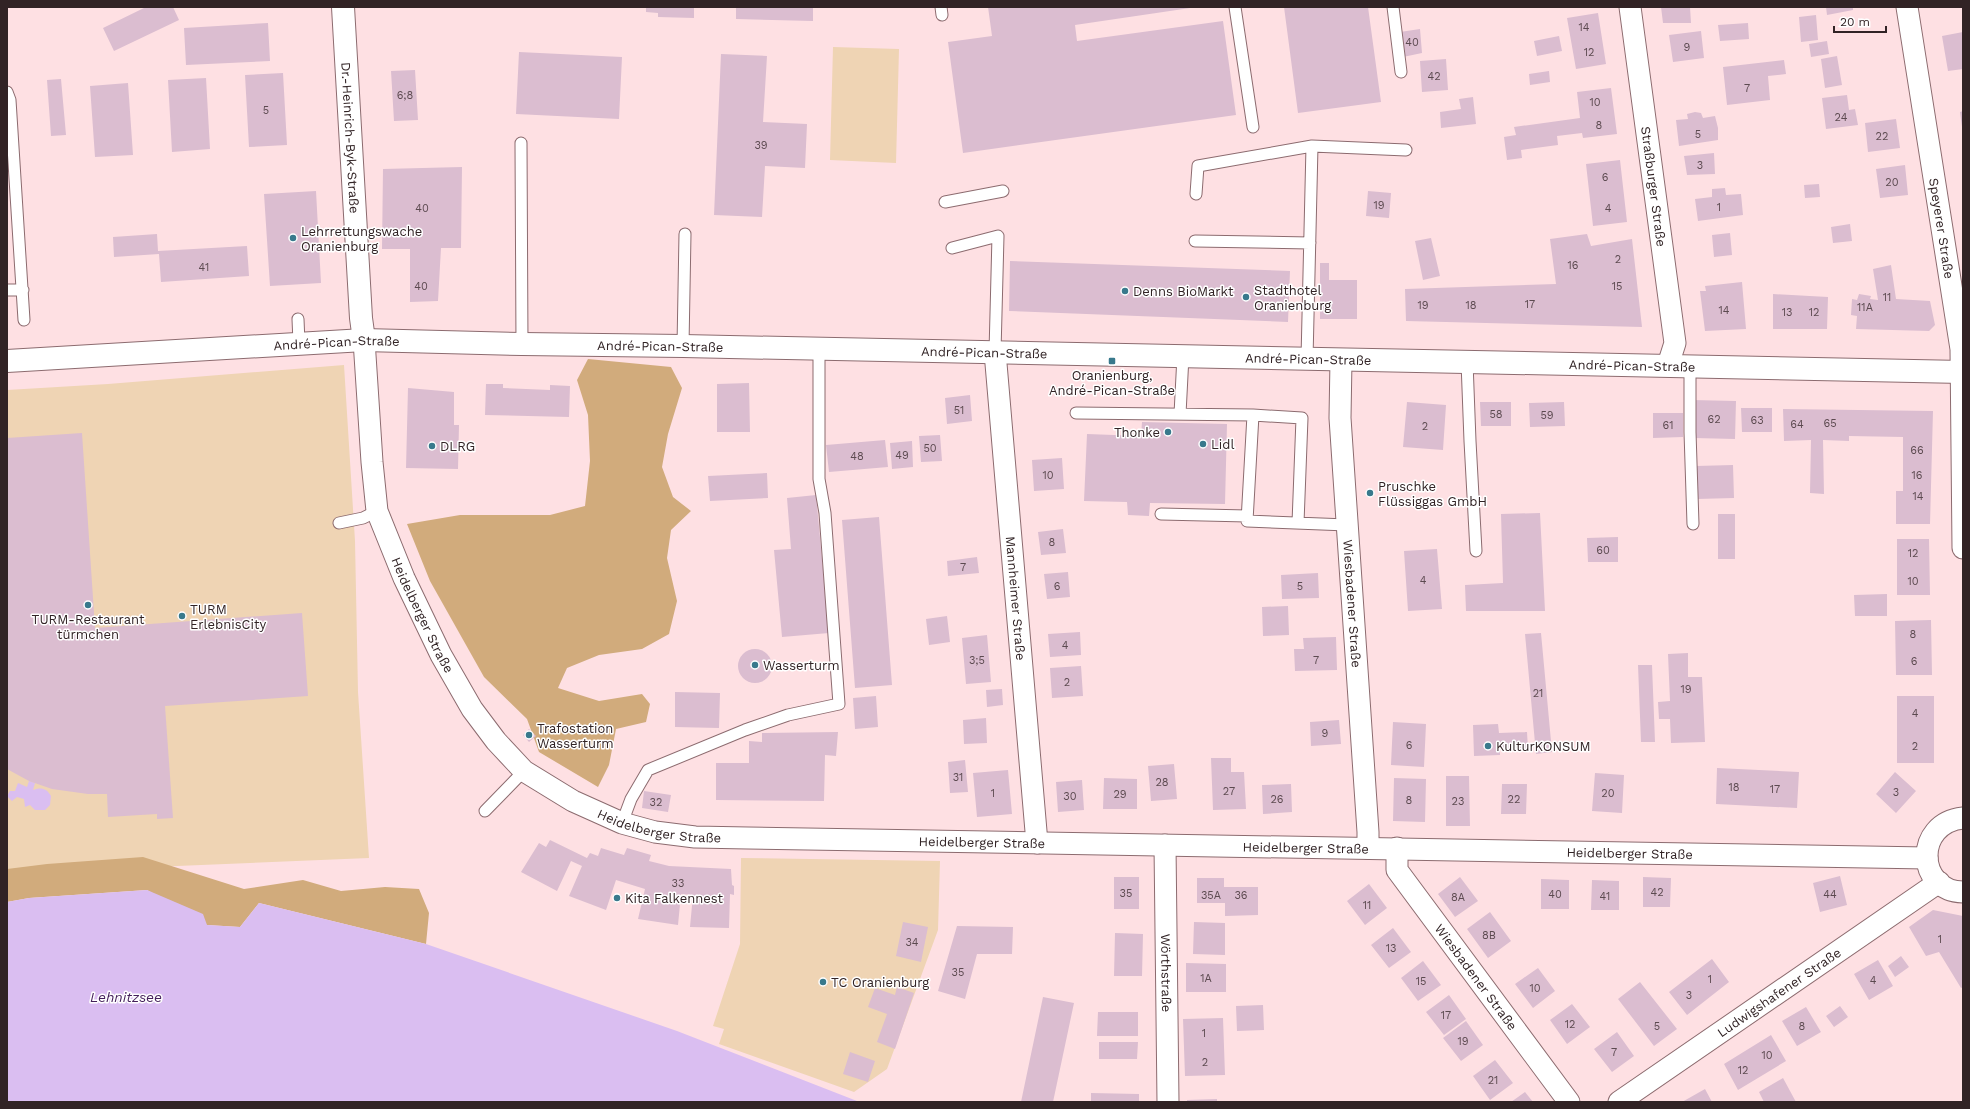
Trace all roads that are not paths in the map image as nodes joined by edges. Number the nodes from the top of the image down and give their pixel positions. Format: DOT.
graph roads {
  1 [pos="343,7"];
  2 [pos="1235,7"];
  3 [pos="1393,7"];
  4 [pos="1630,7"];
  5 [pos="1907,7"];
  6 [pos="1401,72"];
  7 [pos="7,92"];
  8 [pos="1253,127"];
  9 [pos="521,143"];
  10 [pos="1312,146"];
  11 [pos="1406,150"];
  12 [pos="1003,191"];
  13 [pos="1196,194"];
  14 [pos="945,202"];
  15 [pos="685,234"];
  16 [pos="1194,240"];
  17 [pos="1310,243"];
  18 [pos="952,248"];
  19 [pos="7,290"];
  20 [pos="23,290"];
  21 [pos="298,319"];
  22 [pos="24,320"];
  23 [pos="364,340"];
  24 [pos="299,343"];
  25 [pos="522,344"];
  26 [pos="683,346"];
  27 [pos="819,349"];
  28 [pos="995,352"];
  29 [pos="1183,356"];
  30 [pos="1307,359"];
  31 [pos="1341,360"];
  32 [pos="7,361"];
  33 [pos="1468,362"];
  34 [pos="1668,365"];
  35 [pos="1690,365"];
  36 [pos="1962,372"];
  37 [pos="1076,413"];
  38 [pos="1180,414"];
  39 [pos="1253,415"];
  40 [pos="377,511"];
  41 [pos="1161,514"];
  42 [pos="1247,516"];
  43 [pos="339,522"];
  44 [pos="1298,523"];
  45 [pos="1693,524"];
  46 [pos="1346,525"];
  47 [pos="1963,548"];
  48 [pos="1476,551"];
  49 [pos="524,771"];
  50 [pos="485,811"];
  51 [pos="1963,818"];
  52 [pos="622,822"];
  53 [pos="1037,843"];
  54 [pos="1165,845"];
  55 [pos="1368,848"];
  56 [pos="1397,848"];
  57 [pos="1927,858"];
  58 [pos="1939,882"];
  59 [pos="1963,892"];
  60 [pos="1168,1102"];
  61 [pos="1569,1102"];
  62 [pos="1619,1102"];
  1 -- 23 [label="street, Dr.-Heinrich-Byk-Straße"];
  2 -- 8 [label="lane"];
  3 -- 6 [label="lane"];
  4 -- 34 [label="street, Straßburger Straße"];
  5 -- 36 [label="street, Speyerer Straße"];
  7 -- 20 [label="lane"];
  9 -- 25 [label="lane"];
  10 -- 11 [label="lane"];
  10 -- 13 [label="lane"];
  10 -- 17 [label="lane"];
  12 -- 14 [label="lane"];
  15 -- 26 [label="lane"];
  16 -- 17 [label="lane"];
  17 -- 30 [label="lane"];
  18 -- 28 [label="lane"];
  19 -- 20 [label="lane"];
  20 -- 22 [label="lane"];
  21 -- 24 [label="lane"];
  23 -- 24 [label="street, André-Pican-Straße"];
  23 -- 25 [label="street, André-Pican-Straße"];
  23 -- 40 [label="street, Heidelberger Straße"];
  24 -- 32 [label="street, André-Pican-Straße"];
  25 -- 26 [label="street, André-Pican-Straße"];
  26 -- 27 [label="street, André-Pican-Straße"];
  27 -- 28 [label="street, André-Pican-Straße"];
  27 -- 52 [label="lane"];
  28 -- 29 [label="street, André-Pican-Straße"];
  28 -- 53 [label="street, Mannheimer Straße"];
  29 -- 30 [label="street, André-Pican-Straße"];
  29 -- 38 [label="lane"];
  30 -- 31 [label="street, André-Pican-Straße"];
  31 -- 33 [label="street, André-Pican-Straße"];
  31 -- 46 [label="street, Wiesbadener Straße"];
  33 -- 34 [label="street, André-Pican-Straße"];
  33 -- 48 [label="lane"];
  34 -- 35 [label="street, André-Pican-Straße"];
  35 -- 36 [label="street, André-Pican-Straße"];
  35 -- 45 [label="lane"];
  36 -- 47 [label="street, Speyerer Straße"];
  37 -- 38 [label="lane"];
  38 -- 39 [label="lane"];
  39 -- 42 [label="lane"];
  39 -- 44 [label="lane"];
  40 -- 43 [label="lane"];
  40 -- 49 [label="street, Heidelberger Straße"];
  41 -- 42 [label="lane"];
  42 -- 44 [label="lane"];
  44 -- 46 [label="lane"];
  46 -- 55 [label="street, Wiesbadener Straße"];
  49 -- 50 [label="lane"];
  49 -- 52 [label="street, Heidelberger Straße"];
  51 -- 57 [label="street"];
  52 -- 53 [label="street, Heidelberger Straße"];
  53 -- 54 [label="street, Heidelberger Straße"];
  54 -- 55 [label="street, Heidelberger Straße"];
  54 -- 60 [label="street, Wörthstraße"];
  55 -- 56 [label="street, Heidelberger Straße"];
  56 -- 57 [label="street, Heidelberger Straße"];
  56 -- 61 [label="street, Wiesbadener Straße"];
  57 -- 58 [label="street"];
  58 -- 59 [label="street"];
  58 -- 62 [label="street, Ludwigshafener Straße"];
}
